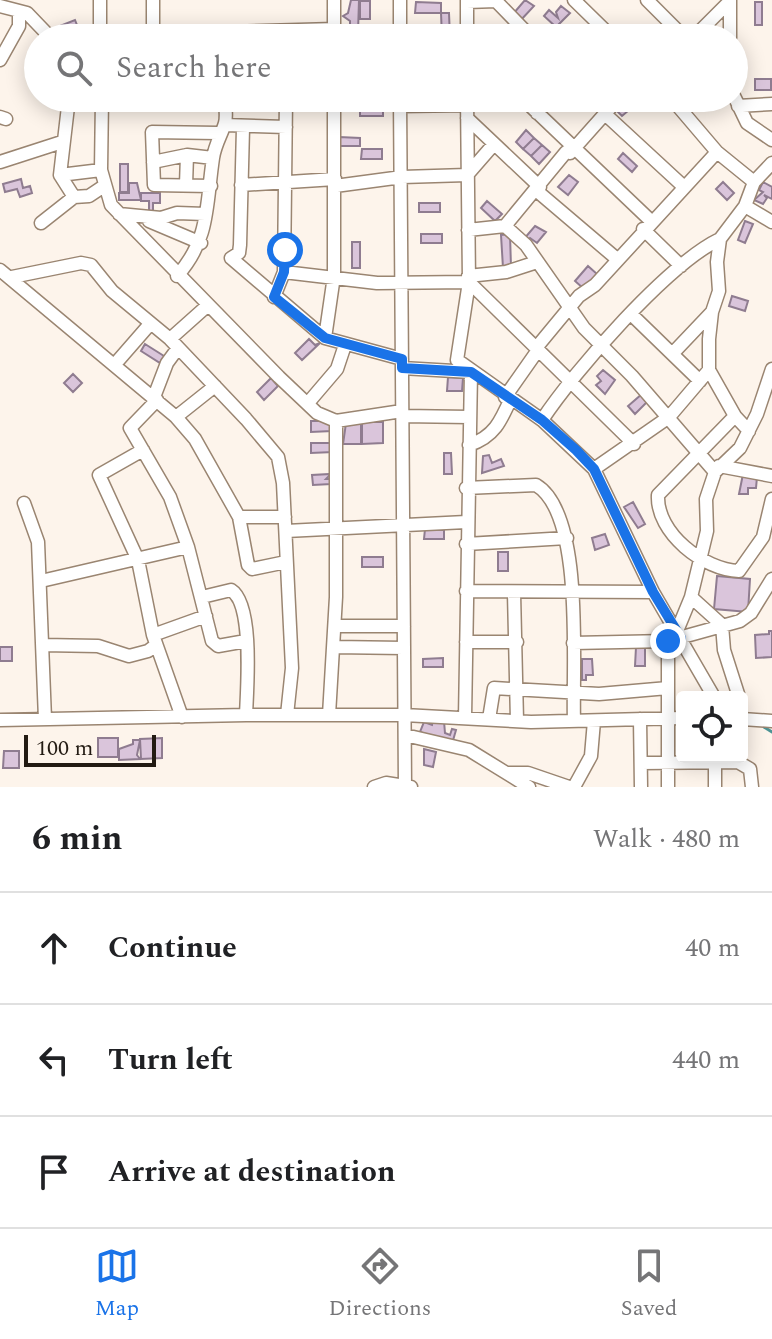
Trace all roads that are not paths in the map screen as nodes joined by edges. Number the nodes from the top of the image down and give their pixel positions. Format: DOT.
graph roads {
  1 [pos="31,0"];
  2 [pos="100,0"];
  3 [pos="153,0"];
  4 [pos="334,0"];
  5 [pos="400,0"];
  6 [pos="574,0"];
  7 [pos="647,0"];
  8 [pos="730,0"];
  9 [pos="467,1"];
  10 [pos="0,6"];
  11 [pos="23,12"];
  12 [pos="36,24"];
  13 [pos="100,24"];
  14 [pos="153,24"];
  15 [pos="334,24"];
  16 [pos="400,24"];
  17 [pos="467,24"];
  18 [pos="517,24"];
  19 [pos="597,24"];
  20 [pos="671,24"];
  21 [pos="707,24"];
  22 [pos="730,24"];
  23 [pos="0,60"];
  24 [pos="748,102"];
  25 [pos="772,104"];
  26 [pos="67,112"];
  27 [pos="102,112"];
  28 [pos="224,112"];
  29 [pos="286,112"];
  30 [pos="334,112"];
  31 [pos="400,112"];
  32 [pos="467,112"];
  33 [pos="471,112"];
  34 [pos="683,112"];
  35 [pos="742,112"];
  36 [pos="537,113"];
  37 [pos="605,114"];
  38 [pos="286,127"];
  39 [pos="243,128"];
  40 [pos="222,129"];
  41 [pos="772,140"];
  42 [pos="62,142"];
  43 [pos="494,144"];
  44 [pos="574,148"];
  45 [pos="717,152"];
  46 [pos="187,155"];
  47 [pos="213,158"];
  48 [pos="0,162"];
  49 [pos="153,162"];
  50 [pos="772,163"];
  51 [pos="101,170"];
  52 [pos="60,175"];
  53 [pos="467,175"];
  54 [pos="402,177"];
  55 [pos="754,182"];
  56 [pos="286,183"];
  57 [pos="335,183"];
  58 [pos="186,185"];
  59 [pos="241,185"];
  60 [pos="104,186"];
  61 [pos="211,186"];
  62 [pos="683,186"];
  63 [pos="538,189"];
  64 [pos="74,197"];
  65 [pos="745,206"];
  66 [pos="119,214"];
  67 [pos="205,214"];
  68 [pos="138,216"];
  69 [pos="772,222"];
  70 [pos="41,223"];
  71 [pos="647,225"];
  72 [pos="505,226"];
  73 [pos="468,230"];
  74 [pos="720,239"];
  75 [pos="201,243"];
  76 [pos="617,259"];
  77 [pos="537,262"];
  78 [pos="681,266"];
  79 [pos="0,270"];
  80 [pos="284,272"];
  81 [pos="177,276"];
  82 [pos="334,276"];
  83 [pos="12,277"];
  84 [pos="468,279"];
  85 [pos="402,284"];
  86 [pos="274,297"];
  87 [pos="207,306"];
  88 [pos="570,310"];
  89 [pos="712,312"];
  90 [pos="632,315"];
  91 [pos="150,324"];
  92 [pos="325,338"];
  93 [pos="174,344"];
  94 [pos="345,345"];
  95 [pos="601,346"];
  96 [pos="537,349"];
  97 [pos="674,352"];
  98 [pos="116,363"];
  99 [pos="402,364"];
  100 [pos="772,369"];
  101 [pos="709,370"];
  102 [pos="471,372"];
  103 [pos="700,381"];
  104 [pos="569,384"];
  105 [pos="215,386"];
  106 [pos="155,398"];
  107 [pos="508,398"];
  108 [pos="308,403"];
  109 [pos="403,413"];
  110 [pos="735,416"];
  111 [pos="176,417"];
  112 [pos="469,417"];
  113 [pos="669,417"];
  114 [pos="542,420"];
  115 [pos="336,421"];
  116 [pos="749,431"];
  117 [pos="634,444"];
  118 [pos="469,445"];
  119 [pos="143,450"];
  120 [pos="699,452"];
  121 [pos="594,469"];
  122 [pos="717,469"];
  123 [pos="772,476"];
  124 [pos="466,488"];
  125 [pos="772,499"];
  126 [pos="24,503"];
  127 [pos="239,517"];
  128 [pos="466,522"];
  129 [pos="285,524"];
  130 [pos="404,526"];
  131 [pos="336,531"];
  132 [pos="567,538"];
  133 [pos="466,544"];
  134 [pos="188,547"];
  135 [pos="701,556"];
  136 [pos="138,560"];
  137 [pos="286,562"];
  138 [pos="41,581"];
  139 [pos="769,588"];
  140 [pos="466,591"];
  141 [pos="653,592"];
  142 [pos="514,593"];
  143 [pos="572,594"];
  144 [pos="202,597"];
  145 [pos="691,597"];
  146 [pos="206,616"];
  147 [pos="722,625"];
  148 [pos="335,626"];
  149 [pos="404,626"];
  150 [pos="675,637"];
  151 [pos="154,640"];
  152 [pos="246,641"];
  153 [pos="466,642"];
  154 [pos="517,642"];
  155 [pos="573,643"];
  156 [pos="43,645"];
  157 [pos="334,647"];
  158 [pos="404,648"];
  159 [pos="668,688"];
  160 [pos="518,691"];
  161 [pos="710,691"];
  162 [pos="737,691"];
  163 [pos="573,692"];
  164 [pos="621,693"];
  165 [pos="246,715"];
  166 [pos="287,715"];
  167 [pos="329,715"];
  168 [pos="404,715"];
  169 [pos="182,717"];
  170 [pos="748,717"];
  171 [pos="465,718"];
  172 [pos="676,718"];
  173 [pos="45,719"];
  174 [pos="489,719"];
  175 [pos="640,719"];
  176 [pos="667,719"];
  177 [pos="0,720"];
  178 [pos="621,720"];
  179 [pos="517,721"];
  180 [pos="574,721"];
  181 [pos="594,721"];
  182 [pos="772,721"];
  183 [pos="405,735"];
  184 [pos="641,763"];
  185 [pos="690,763"];
  186 [pos="715,763"];
  187 [pos="744,763"];
  188 [pos="666,764"];
  189 [pos="507,773"];
  190 [pos="374,787"];
  191 [pos="407,787"];
  192 [pos="529,787"];
  193 [pos="572,787"];
  194 [pos="641,787"];
  195 [pos="668,787"];
  196 [pos="715,787"];
  197 [pos="752,787"];
  1 -- 11 [label="street"];
  2 -- 13 [label="street"];
  3 -- 14 [label="street"];
  4 -- 15 [label="street"];
  5 -- 16 [label="street"];
  6 -- 19 [label="street"];
  7 -- 20 [label="street"];
  8 -- 21 [label="street"];
  8 -- 22 [label="street"];
  9 -- 17 [label="street"];
  9 -- 18 [label="street"];
  10 -- 11 [label="street"];
  11 -- 12 [label="street"];
  11 -- 23 [label="street"];
  24 -- 25 [label="street"];
  26 -- 42 [label="street"];
  27 -- 51 [label="street"];
  28 -- 40 [label="street"];
  29 -- 38 [label="street"];
  30 -- 57 [label="street"];
  31 -- 54 [label="street"];
  32 -- 53 [label="street"];
  33 -- 43 [label="street"];
  34 -- 45 [label="street"];
  35 -- 41 [label="street"];
  36 -- 44 [label="street"];
  37 -- 44 [label="street"];
  37 -- 62 [label="street"];
  38 -- 39 [label="street"];
  38 -- 56 [label="street"];
  39 -- 40 [label="street"];
  39 -- 59 [label="street"];
  40 -- 47 [label="street"];
  40 -- 49 [label="street"];
  42 -- 48 [label="street"];
  42 -- 52 [label="street"];
  43 -- 53 [label="street"];
  43 -- 63 [label="street"];
  44 -- 63 [label="street"];
  44 -- 71 [label="street"];
  45 -- 55 [label="street"];
  45 -- 62 [label="street"];
  46 -- 47 [label="street"];
  46 -- 49 [label="street"];
  46 -- 58 [label="street"];
  47 -- 61 [label="street"];
  49 -- 58 [label="street"];
  50 -- 55 [label="street"];
  51 -- 52 [label="street"];
  51 -- 60 [label="street"];
  52 -- 64 [label="street"];
  53 -- 54 [label="street"];
  53 -- 73 [label="street"];
  54 -- 57 [label="street"];
  54 -- 85 [label="street"];
  55 -- 65 [label="street"];
  56 -- 57 [label="street"];
  56 -- 59 [label="street"];
  56 -- 80 [label="street"];
  57 -- 82 [label="street"];
  58 -- 61 [label="street"];
  59 -- 86 [label="street"];
  60 -- 64 [label="street"];
  60 -- 66 [label="street"];
  61 -- 67 [label="street"];
  62 -- 71 [label="street"];
  63 -- 72 [label="street"];
  63 -- 76 [label="street"];
  64 -- 70 [label="street"];
  65 -- 69 [label="street"];
  65 -- 74 [label="street"];
  66 -- 68 [label="street"];
  66 -- 81 [label="street"];
  67 -- 68 [label="street"];
  67 -- 75 [label="street"];
  68 -- 75 [label="street"];
  71 -- 76 [label="street"];
  71 -- 78 [label="street"];
  72 -- 73 [label="street"];
  72 -- 77 [label="street"];
  73 -- 84 [label="street"];
  74 -- 78 [label="street"];
  74 -- 89 [label="street"];
  75 -- 81 [label="street"];
  76 -- 88 [label="street"];
  77 -- 84 [label="street"];
  77 -- 88 [label="street"];
  78 -- 90 [label="street"];
  79 -- 83 [label="street"];
  80 -- 82 [label="street"];
  80 -- 86 [label="street"];
  81 -- 87 [label="street"];
  82 -- 85 [label="street"];
  82 -- 92 [label="street"];
  83 -- 91 [label="street"];
  83 -- 98 [label="street"];
  84 -- 85 [label="street"];
  84 -- 96 [label="street"];
  84 -- 102 [label="street"];
  85 -- 99 [label="street"];
  86 -- 92 [label="street"];
  87 -- 93 [label="street"];
  87 -- 108 [label="street"];
  88 -- 95 [label="street"];
  88 -- 96 [label="street"];
  89 -- 97 [label="street"];
  89 -- 101 [label="street"];
  90 -- 95 [label="street"];
  90 -- 97 [label="street"];
  91 -- 93 [label="street"];
  91 -- 98 [label="street"];
  92 -- 94 [label="street"];
  93 -- 105 [label="street"];
  93 -- 106 [label="street"];
  94 -- 99 [label="street"];
  94 -- 108 [label="street"];
  95 -- 104 [label="street"];
  95 -- 113 [label="street"];
  96 -- 104 [label="street"];
  96 -- 107 [label="street"];
  97 -- 103 [label="street"];
  98 -- 106 [label="street"];
  99 -- 102 [label="street"];
  99 -- 109 [label="street"];
  100 -- 116 [label="street"];
  101 -- 103 [label="street"];
  101 -- 110 [label="street"];
  102 -- 107 [label="street"];
  102 -- 112 [label="street"];
  103 -- 113 [label="street"];
  104 -- 114 [label="street"];
  104 -- 117 [label="street"];
  105 -- 111 [label="street"];
  105 -- 129 [label="street"];
  106 -- 111 [label="street"];
  106 -- 119 [label="street"];
  107 -- 114 [label="street"];
  107 -- 118 [label="street"];
  108 -- 115 [label="street"];
  109 -- 112 [label="street"];
  109 -- 115 [label="street"];
  109 -- 130 [label="street"];
  110 -- 116 [label="street"];
  110 -- 120 [label="street"];
  111 -- 127 [label="street"];
  112 -- 118 [label="street"];
  113 -- 117 [label="street"];
  113 -- 120 [label="street"];
  114 -- 121 [label="street"];
  115 -- 131 [label="street"];
  116 -- 122 [label="street"];
  117 -- 121 [label="street"];
  118 -- 124 [label="street"];
  119 -- 134 [label="street"];
  119 -- 136 [label="street"];
  120 -- 122 [label="street"];
  120 -- 135 [label="street"];
  121 -- 141 [label="street"];
  122 -- 123 [label="street"];
  122 -- 135 [label="street"];
  124 -- 128 [label="street"];
  124 -- 132 [label="street"];
  125 -- 135 [label="street"];
  126 -- 138 [label="street"];
  127 -- 129 [label="street"];
  127 -- 137 [label="street"];
  128 -- 130 [label="street"];
  128 -- 133 [label="street"];
  129 -- 131 [label="street"];
  129 -- 137 [label="street"];
  130 -- 131 [label="street"];
  130 -- 149 [label="street"];
  131 -- 148 [label="street"];
  132 -- 133 [label="street"];
  132 -- 143 [label="street"];
  133 -- 140 [label="street"];
  134 -- 136 [label="street"];
  134 -- 144 [label="street"];
  135 -- 145 [label="street"];
  136 -- 138 [label="street"];
  136 -- 151 [label="street"];
  137 -- 166 [label="street"];
  138 -- 156 [label="street"];
  139 -- 147 [label="street"];
  140 -- 142 [label="street"];
  140 -- 153 [label="street"];
  141 -- 143 [label="street"];
  141 -- 150 [label="street"];
  142 -- 143 [label="street"];
  142 -- 154 [label="street"];
  143 -- 155 [label="street"];
  144 -- 146 [label="street"];
  144 -- 152 [label="street"];
  145 -- 147 [label="street"];
  145 -- 150 [label="street"];
  146 -- 151 [label="street"];
  146 -- 152 [label="street"];
  147 -- 150 [label="street"];
  147 -- 162 [label="street"];
  148 -- 149 [label="street"];
  148 -- 157 [label="street"];
  149 -- 158 [label="street"];
  150 -- 155 [label="street"];
  150 -- 159 [label="street"];
  150 -- 161 [label="street"];
  151 -- 156 [label="street"];
  151 -- 169 [label="street"];
  152 -- 165 [label="street"];
  153 -- 154 [label="street"];
  153 -- 171 [label="street"];
  154 -- 160 [label="street"];
  155 -- 163 [label="street"];
  156 -- 173 [label="street"];
  157 -- 158 [label="street"];
  157 -- 167 [label="street"];
  158 -- 168 [label="street"];
  159 -- 164 [label="street"];
  159 -- 176 [label="street"];
  160 -- 163 [label="street"];
  160 -- 174 [label="street"];
  160 -- 179 [label="street"];
  163 -- 164 [label="street"];
  163 -- 180 [label="street"];
  164 -- 178 [label="street"];
  165 -- 166 [label="street"];
  165 -- 169 [label="street"];
  166 -- 167 [label="street"];
  167 -- 168 [label="street"];
  168 -- 171 [label="street"];
  168 -- 183 [label="street"];
  169 -- 173 [label="street"];
  170 -- 182 [label="street"];
  171 -- 174 [label="street"];
  172 -- 176 [label="street"];
  173 -- 177 [label="street"];
  174 -- 179 [label="street"];
  175 -- 176 [label="street"];
  175 -- 178 [label="street"];
  175 -- 184 [label="street"];
  176 -- 188 [label="street"];
  178 -- 181 [label="street"];
  179 -- 180 [label="street"];
  180 -- 181 [label="street"];
  181 -- 193 [label="street"];
  183 -- 189 [label="street"];
  183 -- 191 [label="street"];
  184 -- 188 [label="street"];
  184 -- 194 [label="street"];
  185 -- 188 [label="street"];
  186 -- 196 [label="street"];
  187 -- 197 [label="street"];
  188 -- 195 [label="street"];
  189 -- 192 [label="street"];
  189 -- 193 [label="street"];
  190 -- 191 [label="street"];
}
